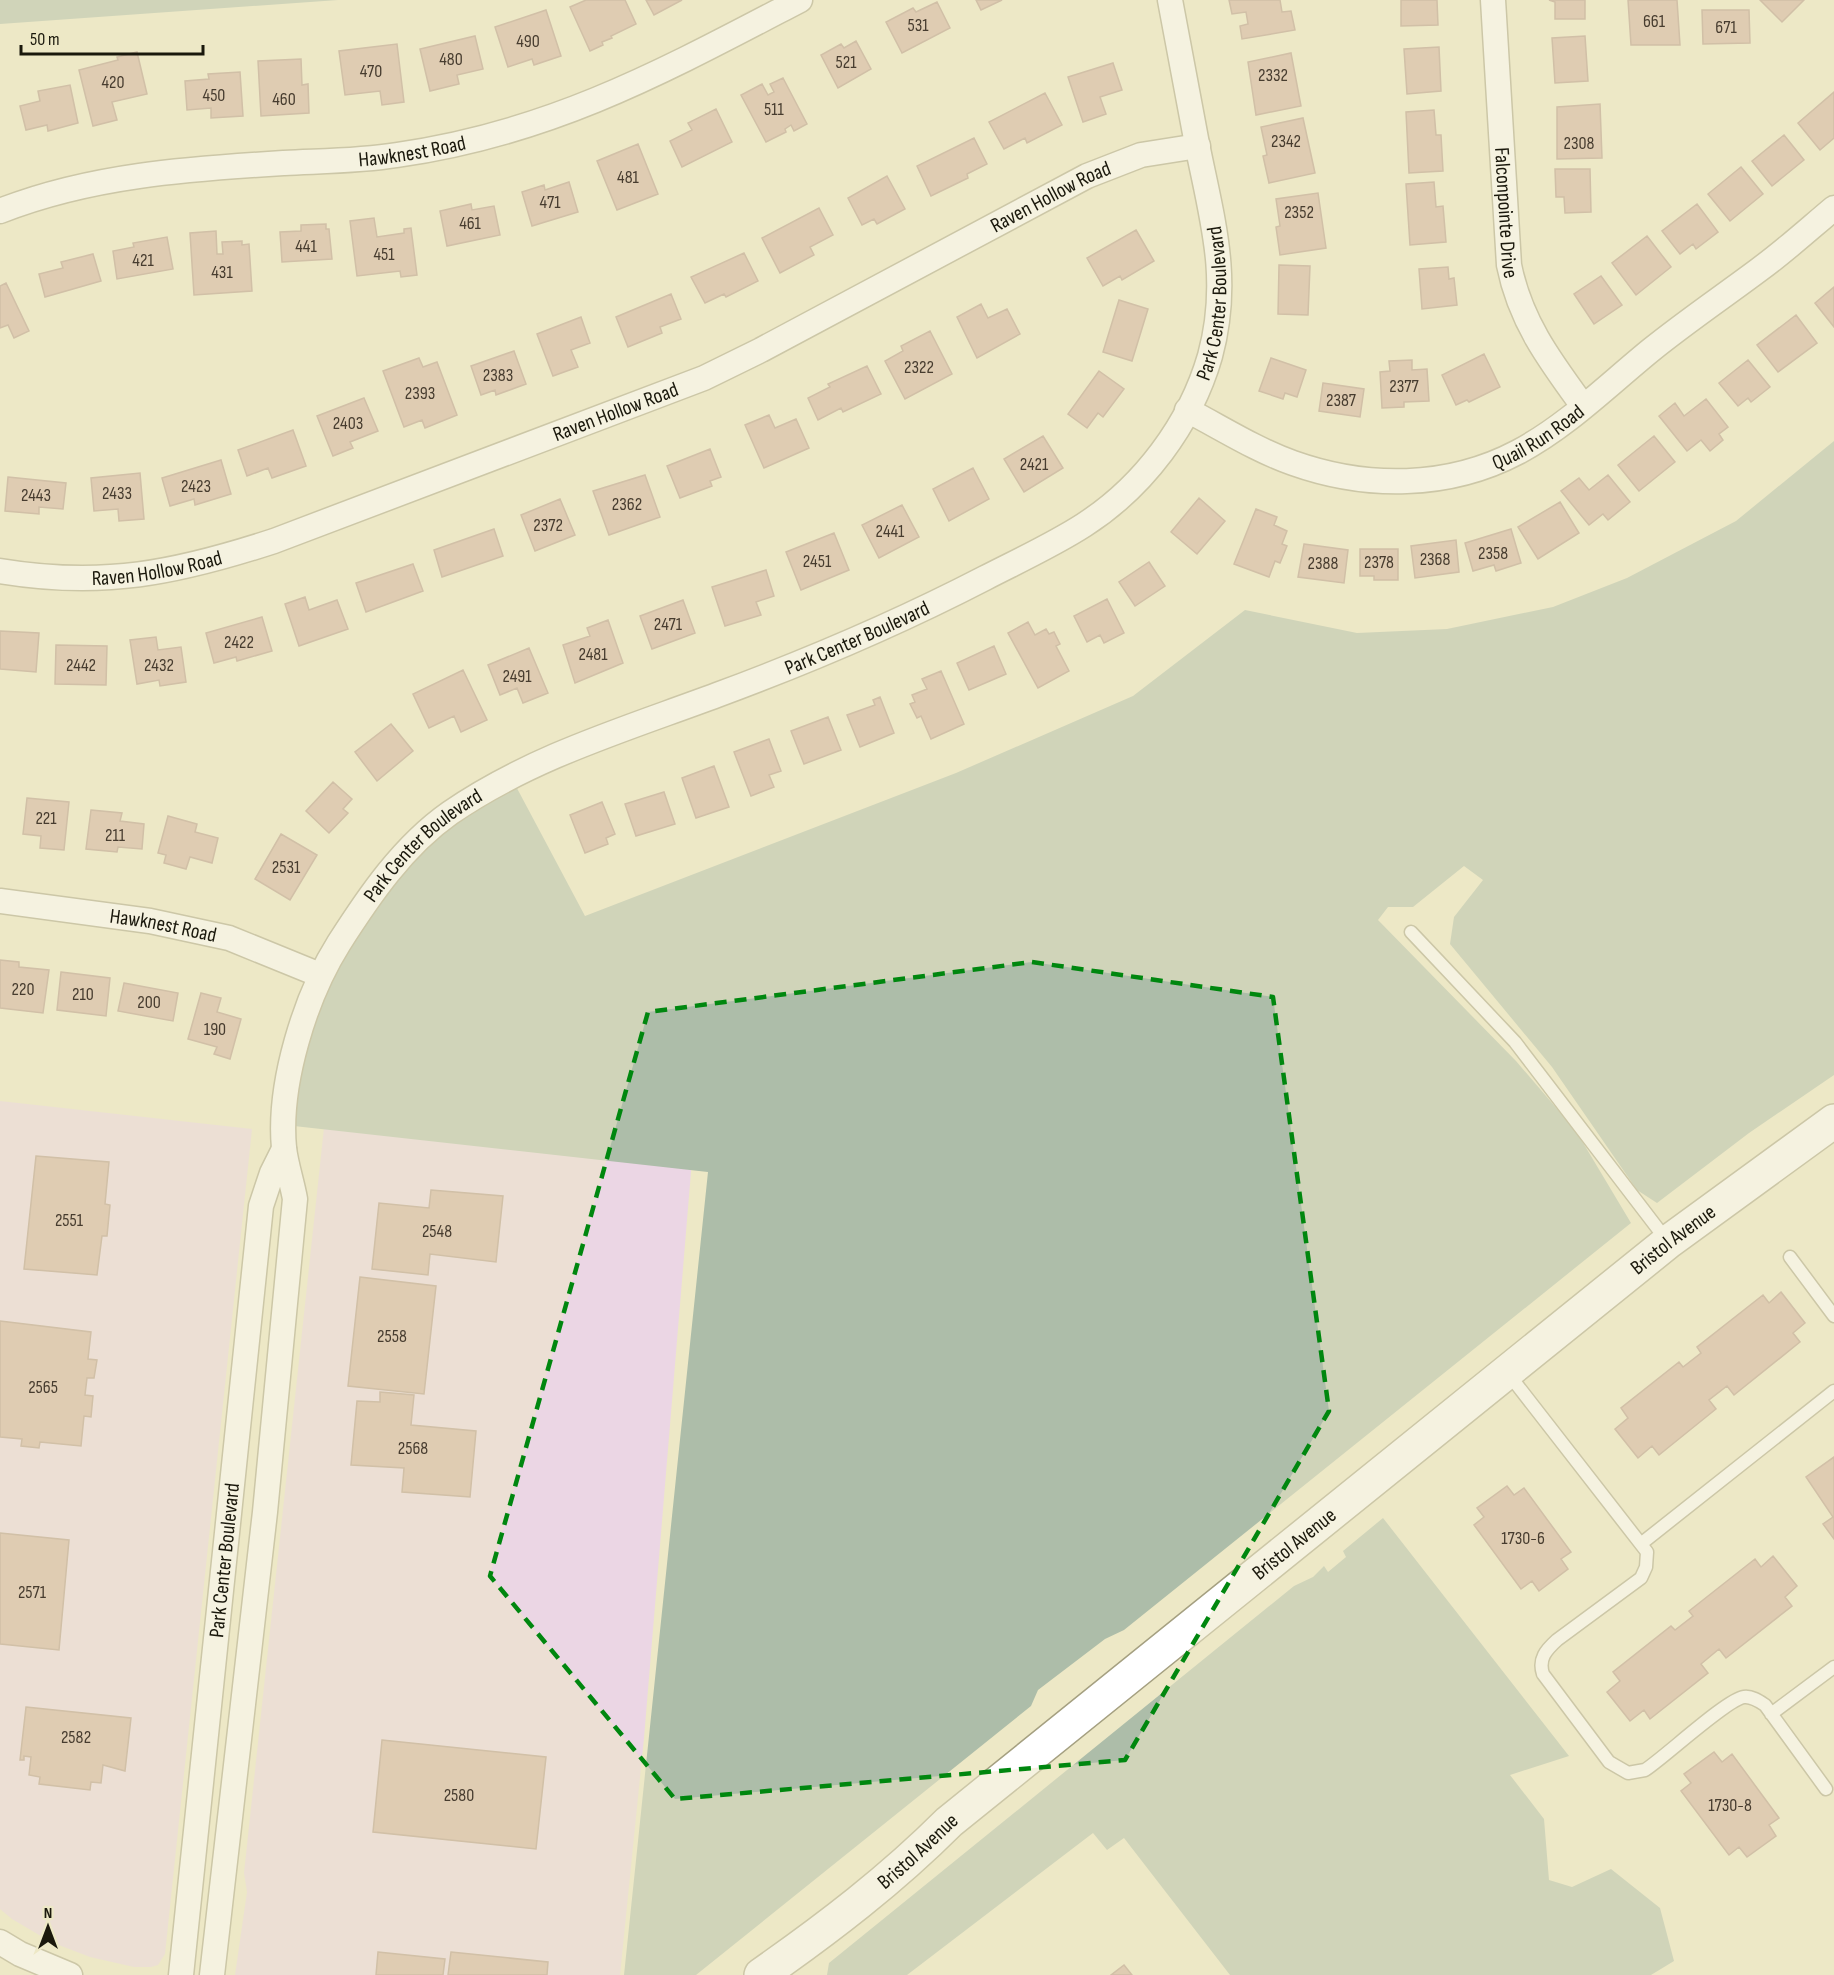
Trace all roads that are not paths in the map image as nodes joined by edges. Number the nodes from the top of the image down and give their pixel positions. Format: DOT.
graph roads {
  1 [pos="800,0"];
  2 [pos="1170,0"];
  3 [pos="1493,0"];
  4 [pos="1198,146"];
  5 [pos="1834,208"];
  6 [pos="0,211"];
  7 [pos="1583,406"];
  8 [pos="1187,410"];
  9 [pos="0,571"];
  10 [pos="0,901"];
  11 [pos="1411,932"];
  12 [pos="320,975"];
  13 [pos="1834,1121"];
  14 [pos="284,1149"];
  15 [pos="1668,1242"];
  16 [pos="1790,1257"];
  17 [pos="1834,1316"];
  18 [pos="1506,1371"];
  19 [pos="1834,1391"];
  20 [pos="1642,1543"];
  21 [pos="1834,1667"];
  22 [pos="1771,1714"];
  23 [pos="1826,1790"];
  24 [pos="0,1942"];
  25 [pos="771,1972"];
  26 [pos="70,1975"];
  27 [pos="181,1975"];
  28 [pos="212,1975"];
  1 -- 6 [label="street, Hawknest Road"];
  2 -- 4 [label="street, Park Center Boulevard"];
  3 -- 7 [label="street, Falconpointe Drive"];
  4 -- 8 [label="street, Park Center Boulevard"];
  4 -- 9 [label="street, Raven Hollow Road"];
  5 -- 7 [label="street, Quail Run Road"];
  7 -- 8 [label="street, Quail Run Road"];
  8 -- 12 [label="street, Park Center Boulevard"];
  10 -- 12 [label="street, Hawknest Road"];
  11 -- 15 [label="lane"];
  12 -- 14 [label="street, Park Center Boulevard"];
  13 -- 15 [label="street, Bristol Avenue"];
  14 -- 27 [label="street, Park Center Boulevard"];
  14 -- 28 [label="street, Park Center Boulevard"];
  15 -- 18 [label="street, Bristol Avenue"];
  16 -- 17 [label="lane"];
  18 -- 20 [label="lane"];
  18 -- 25 [label="street, Bristol Avenue"];
  19 -- 20 [label="lane"];
  20 -- 22 [label="lane"];
  21 -- 22 [label="lane"];
  22 -- 23 [label="lane"];
  24 -- 26 [label="street"];
}
